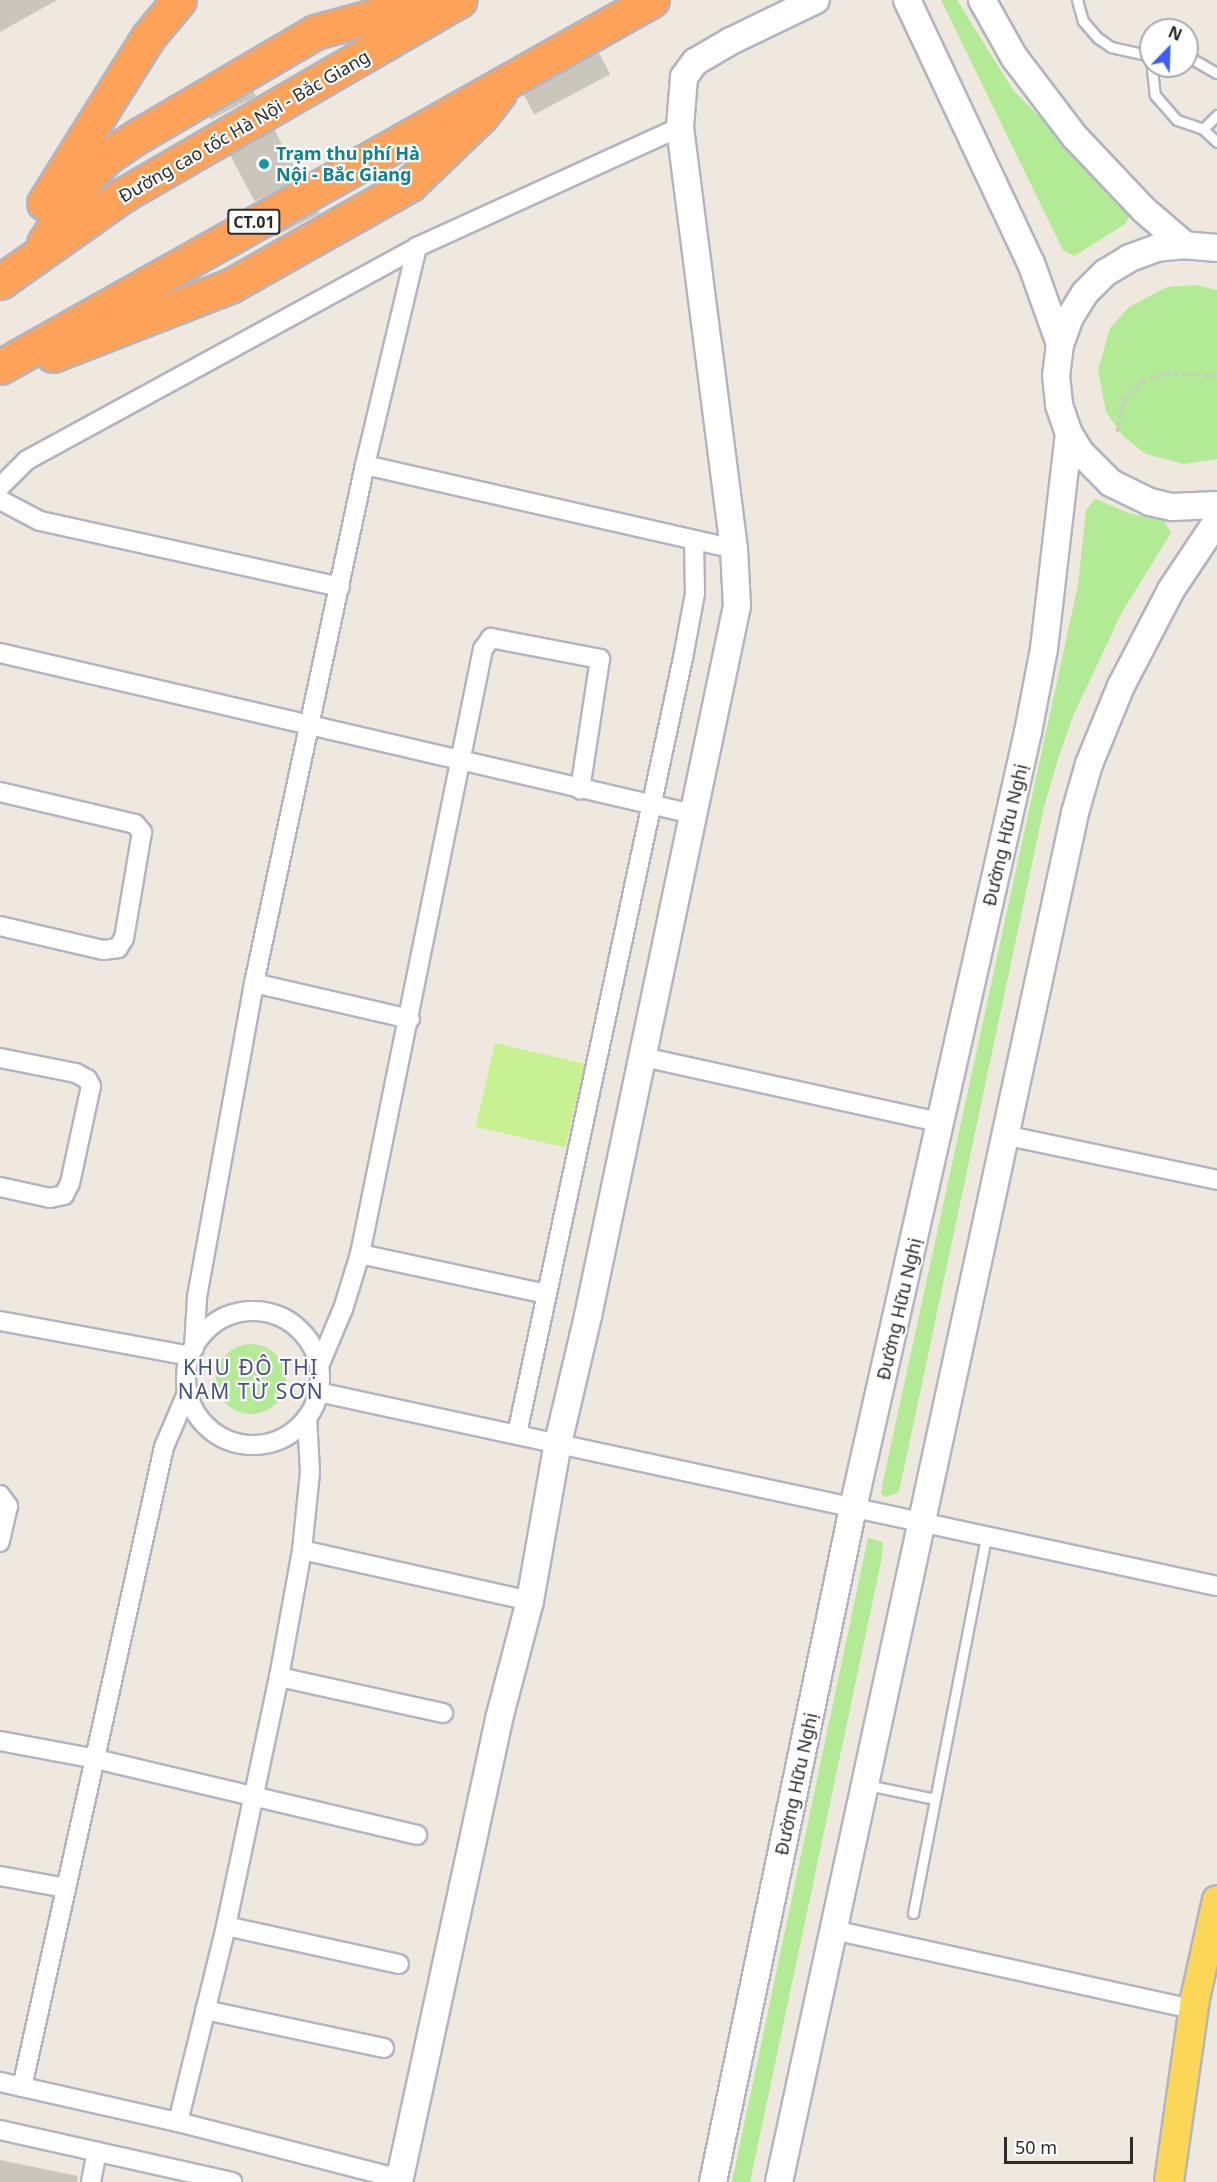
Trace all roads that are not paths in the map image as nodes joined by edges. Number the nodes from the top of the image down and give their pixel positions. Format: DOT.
graph roads {
  1 [pos="179,0"];
  2 [pos="433,0"];
  3 [pos="460,0"];
  4 [pos="652,0"];
  5 [pos="816,0"];
  6 [pos="907,0"];
  7 [pos="982,0"];
  8 [pos="1077,0"];
  9 [pos="1139,54"];
  10 [pos="1199,63"];
  11 [pos="1217,74"];
  12 [pos="1151,78"];
  13 [pos="509,79"];
  14 [pos="1217,115"];
  15 [pos="680,127"];
  16 [pos="1203,129"];
  17 [pos="1217,142"];
  18 [pos="1185,245"];
  19 [pos="417,247"];
  20 [pos="1217,248"];
  21 [pos="33,259"];
  22 [pos="0,267"];
  23 [pos="0,282"];
  24 [pos="1060,344"];
  25 [pos="0,367"];
  26 [pos="0,375"];
  27 [pos="1069,434"];
  28 [pos="365,465"];
  29 [pos="0,487"];
  30 [pos="0,500"];
  31 [pos="1217,505"];
  32 [pos="1217,521"];
  33 [pos="694,540"];
  34 [pos="734,549"];
  35 [pos="340,587"];
  36 [pos="0,653"];
  37 [pos="308,723"];
  38 [pos="463,762"];
  39 [pos="580,789"];
  40 [pos="0,792"];
  41 [pos="651,805"];
  42 [pos="693,814"];
  43 [pos="0,926"];
  44 [pos="254,984"];
  45 [pos="410,1019"];
  46 [pos="643,1057"];
  47 [pos="0,1058"];
  48 [pos="943,1123"];
  49 [pos="1004,1135"];
  50 [pos="1217,1180"];
  51 [pos="0,1187"];
  52 [pos="360,1254"];
  53 [pos="546,1294"];
  54 [pos="0,1321"];
  55 [pos="192,1352"];
  56 [pos="319,1366"];
  57 [pos="188,1391"];
  58 [pos="318,1392"];
  59 [pos="307,1417"];
  60 [pos="517,1434"];
  61 [pos="558,1443"];
  62 [pos="0,1496"];
  63 [pos="853,1508"];
  64 [pos="920,1523"];
  65 [pos="986,1537"];
  66 [pos="0,1542"];
  67 [pos="302,1550"];
  68 [pos="1217,1586"];
  69 [pos="530,1601"];
  70 [pos="279,1677"];
  71 [pos="443,1713"];
  72 [pos="0,1741"];
  73 [pos="96,1759"];
  74 [pos="865,1785"];
  75 [pos="252,1798"];
  76 [pos="935,1799"];
  77 [pos="417,1835"];
  78 [pos="0,1876"];
  79 [pos="66,1888"];
  80 [pos="1217,1900"];
  81 [pos="913,1912"];
  82 [pos="226,1926"];
  83 [pos="833,1930"];
  84 [pos="399,1964"];
  85 [pos="1208,1979"];
  86 [pos="1193,2009"];
  87 [pos="206,2010"];
  88 [pos="384,2048"];
  89 [pos="0,2082"];
  90 [pos="22,2087"];
  91 [pos="178,2122"];
  92 [pos="0,2130"];
  93 [pos="97,2152"];
  94 [pos="400,2181"];
  95 [pos="91,2182"];
  96 [pos="232,2182"];
  97 [pos="713,2182"];
  98 [pos="779,2182"];
  99 [pos="1168,2182"];
  1 -- 22 [label="highway"];
  2 -- 21 [label="highway, Đường cao tốc Hà Nội - Bắc Giang"];
  3 -- 21 [label="highway, Đường cao tốc Hà Nội - Bắc Giang"];
  4 -- 13 [label="highway, CT.01"];
  5 -- 15 [label="main road"];
  6 -- 24 [label="main road"];
  7 -- 18 [label="main road"];
  8 -- 9 [label="lane"];
  10 -- 11 [label="lane"];
  12 -- 16 [label="lane"];
  13 -- 25 [label="highway, CT.01"];
  13 -- 26 [label="highway, CT.01"];
  14 -- 16 [label="lane"];
  15 -- 19 [label="street"];
  15 -- 34 [label="main road"];
  16 -- 17 [label="lane"];
  18 -- 20 [label="main road"];
  18 -- 24 [label="main road"];
  19 -- 28 [label="street"];
  19 -- 29 [label="street"];
  21 -- 23 [label="highway, Đường cao tốc Hà Nội - Bắc Giang"];
  24 -- 27 [label="main road"];
  27 -- 31 [label="main road"];
  27 -- 48 [label="main road, Đường Hữu Nghị"];
  28 -- 33 [label="street"];
  28 -- 35 [label="street"];
  30 -- 35 [label="street"];
  32 -- 49 [label="main road"];
  33 -- 34 [label="street"];
  33 -- 41 [label="street"];
  34 -- 42 [label="main road"];
  35 -- 37 [label="street"];
  36 -- 37 [label="street"];
  37 -- 38 [label="street"];
  37 -- 44 [label="street"];
  38 -- 39 [label="street"];
  38 -- 39 [label="street"];
  38 -- 45 [label="street"];
  39 -- 41 [label="street"];
  40 -- 43 [label="street"];
  41 -- 42 [label="street"];
  41 -- 53 [label="street"];
  42 -- 46 [label="main road"];
  44 -- 45 [label="street"];
  44 -- 55 [label="street"];
  45 -- 52 [label="street"];
  46 -- 48 [label="street"];
  46 -- 61 [label="main road"];
  47 -- 51 [label="street"];
  48 -- 63 [label="main road, Đường Hữu Nghị"];
  49 -- 50 [label="street"];
  49 -- 64 [label="main road"];
  52 -- 53 [label="street"];
  52 -- 56 [label="street"];
  53 -- 60 [label="street"];
  54 -- 55 [label="street"];
  55 -- 56 [label="street"];
  55 -- 57 [label="street"];
  56 -- 58 [label="street"];
  57 -- 59 [label="street"];
  57 -- 73 [label="street"];
  58 -- 59 [label="street"];
  58 -- 60 [label="street"];
  59 -- 67 [label="street"];
  60 -- 61 [label="street"];
  61 -- 63 [label="street"];
  61 -- 69 [label="main road"];
  62 -- 66 [label="street"];
  63 -- 64 [label="street"];
  63 -- 97 [label="main road, Đường Hữu Nghị"];
  64 -- 65 [label="street"];
  64 -- 74 [label="main road"];
  65 -- 68 [label="street"];
  65 -- 76 [label="lane"];
  67 -- 69 [label="street"];
  67 -- 70 [label="street"];
  69 -- 94 [label="main road"];
  70 -- 71 [label="street"];
  70 -- 75 [label="street"];
  72 -- 73 [label="street"];
  73 -- 75 [label="street"];
  73 -- 79 [label="street"];
  74 -- 76 [label="lane"];
  74 -- 83 [label="main road"];
  75 -- 77 [label="street"];
  75 -- 82 [label="street"];
  76 -- 81 [label="lane"];
  78 -- 79 [label="street"];
  79 -- 90 [label="street"];
  80 -- 85 [label="main road"];
  82 -- 84 [label="street"];
  82 -- 87 [label="street"];
  83 -- 86 [label="street"];
  83 -- 98 [label="main road"];
  85 -- 86 [label="main road"];
  86 -- 99 [label="main road"];
  87 -- 88 [label="street"];
  87 -- 91 [label="street"];
  89 -- 90 [label="street"];
  90 -- 91 [label="street"];
  91 -- 94 [label="street"];
  92 -- 93 [label="street"];
  93 -- 95 [label="street"];
  93 -- 96 [label="street"];
}
